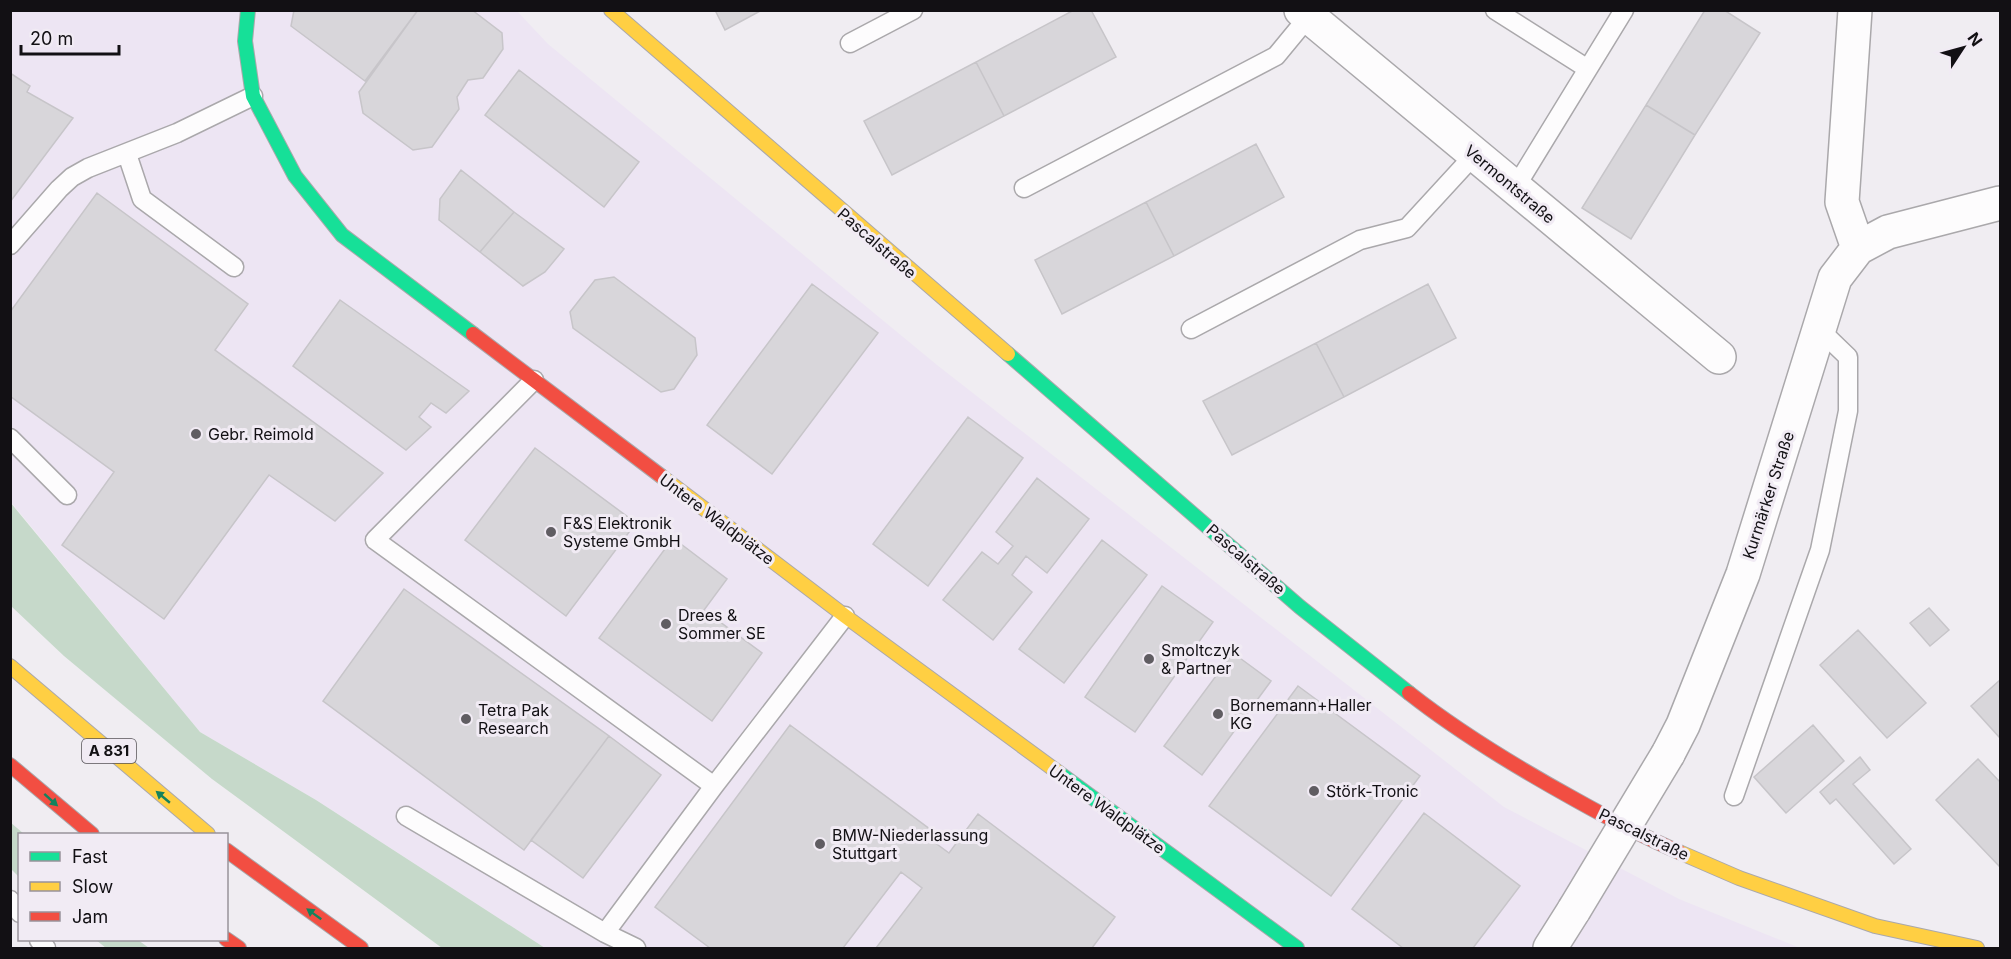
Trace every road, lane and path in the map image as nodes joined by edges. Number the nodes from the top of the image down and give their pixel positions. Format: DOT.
graph roads {
  1 [pos="248,10"];
  2 [pos="611,10"];
  3 [pos="913,10"];
  4 [pos="1495,10"];
  5 [pos="1624,10"];
  6 [pos="1855,10"];
  7 [pos="1305,13"];
  8 [pos="850,43"];
  9 [pos="1588,69"];
  10 [pos="253,96"];
  11 [pos="127,154"];
  12 [pos="1475,154"];
  13 [pos="1024,188"];
  14 [pos="1515,188"];
  15 [pos="2001,203"];
  16 [pos="10,244"];
  17 [pos="1858,248"];
  18 [pos="234,267"];
  19 [pos="1191,329"];
  20 [pos="1820,330"];
  21 [pos="1719,357"];
  22 [pos="534,380"];
  23 [pos="10,438"];
  24 [pos="67,495"];
  25 [pos="845,616"];
  26 [pos="10,666"];
  27 [pos="10,765"];
  28 [pos="714,786"];
  29 [pos="1734,796"];
  30 [pos="406,816"];
  31 [pos="91,833"];
  32 [pos="207,833"];
  33 [pos="228,851"];
  34 [pos="605,933"];
  35 [pos="361,948"];
  36 [pos="636,948"];
  37 [pos="1297,948"];
  38 [pos="1550,948"];
  39 [pos="1977,948"];
  1 -- 10 [label="main road, Untere Waldplätze"];
  2 -- 39 [label="main road, Pascalstraße"];
  3 -- 8 [label="lane"];
  4 -- 9 [label="lane"];
  5 -- 9 [label="lane"];
  6 -- 17 [label="street"];
  7 -- 12 [label="street, Vermontstraße"];
  7 -- 13 [label="lane"];
  9 -- 14 [label="lane"];
  10 -- 11 [label="lane"];
  10 -- 22 [label="main road, Untere Waldplätze"];
  11 -- 16 [label="lane"];
  11 -- 18 [label="lane"];
  12 -- 14 [label="street, Vermontstraße"];
  12 -- 19 [label="lane"];
  14 -- 21 [label="street, Vermontstraße"];
  15 -- 17 [label="street"];
  17 -- 20 [label="street, Kurmärker Straße"];
  20 -- 29 [label="lane"];
  20 -- 38 [label="street, Kurmärker Straße, bridge"];
  22 -- 25 [label="main road, Untere Waldplätze"];
  22 -- 28 [label="lane"];
  23 -- 24 [label="lane"];
  25 -- 28 [label="lane"];
  25 -- 37 [label="main road, Untere Waldplätze"];
  32 -- 26 [label="main road, A 831, one-way"];
  27 -- 31 [label="main road, one-way"];
  28 -- 34 [label="lane"];
  30 -- 34 [label="lane"];
  35 -- 33 [label="main road, one-way"];
  34 -- 36 [label="lane"];
}
